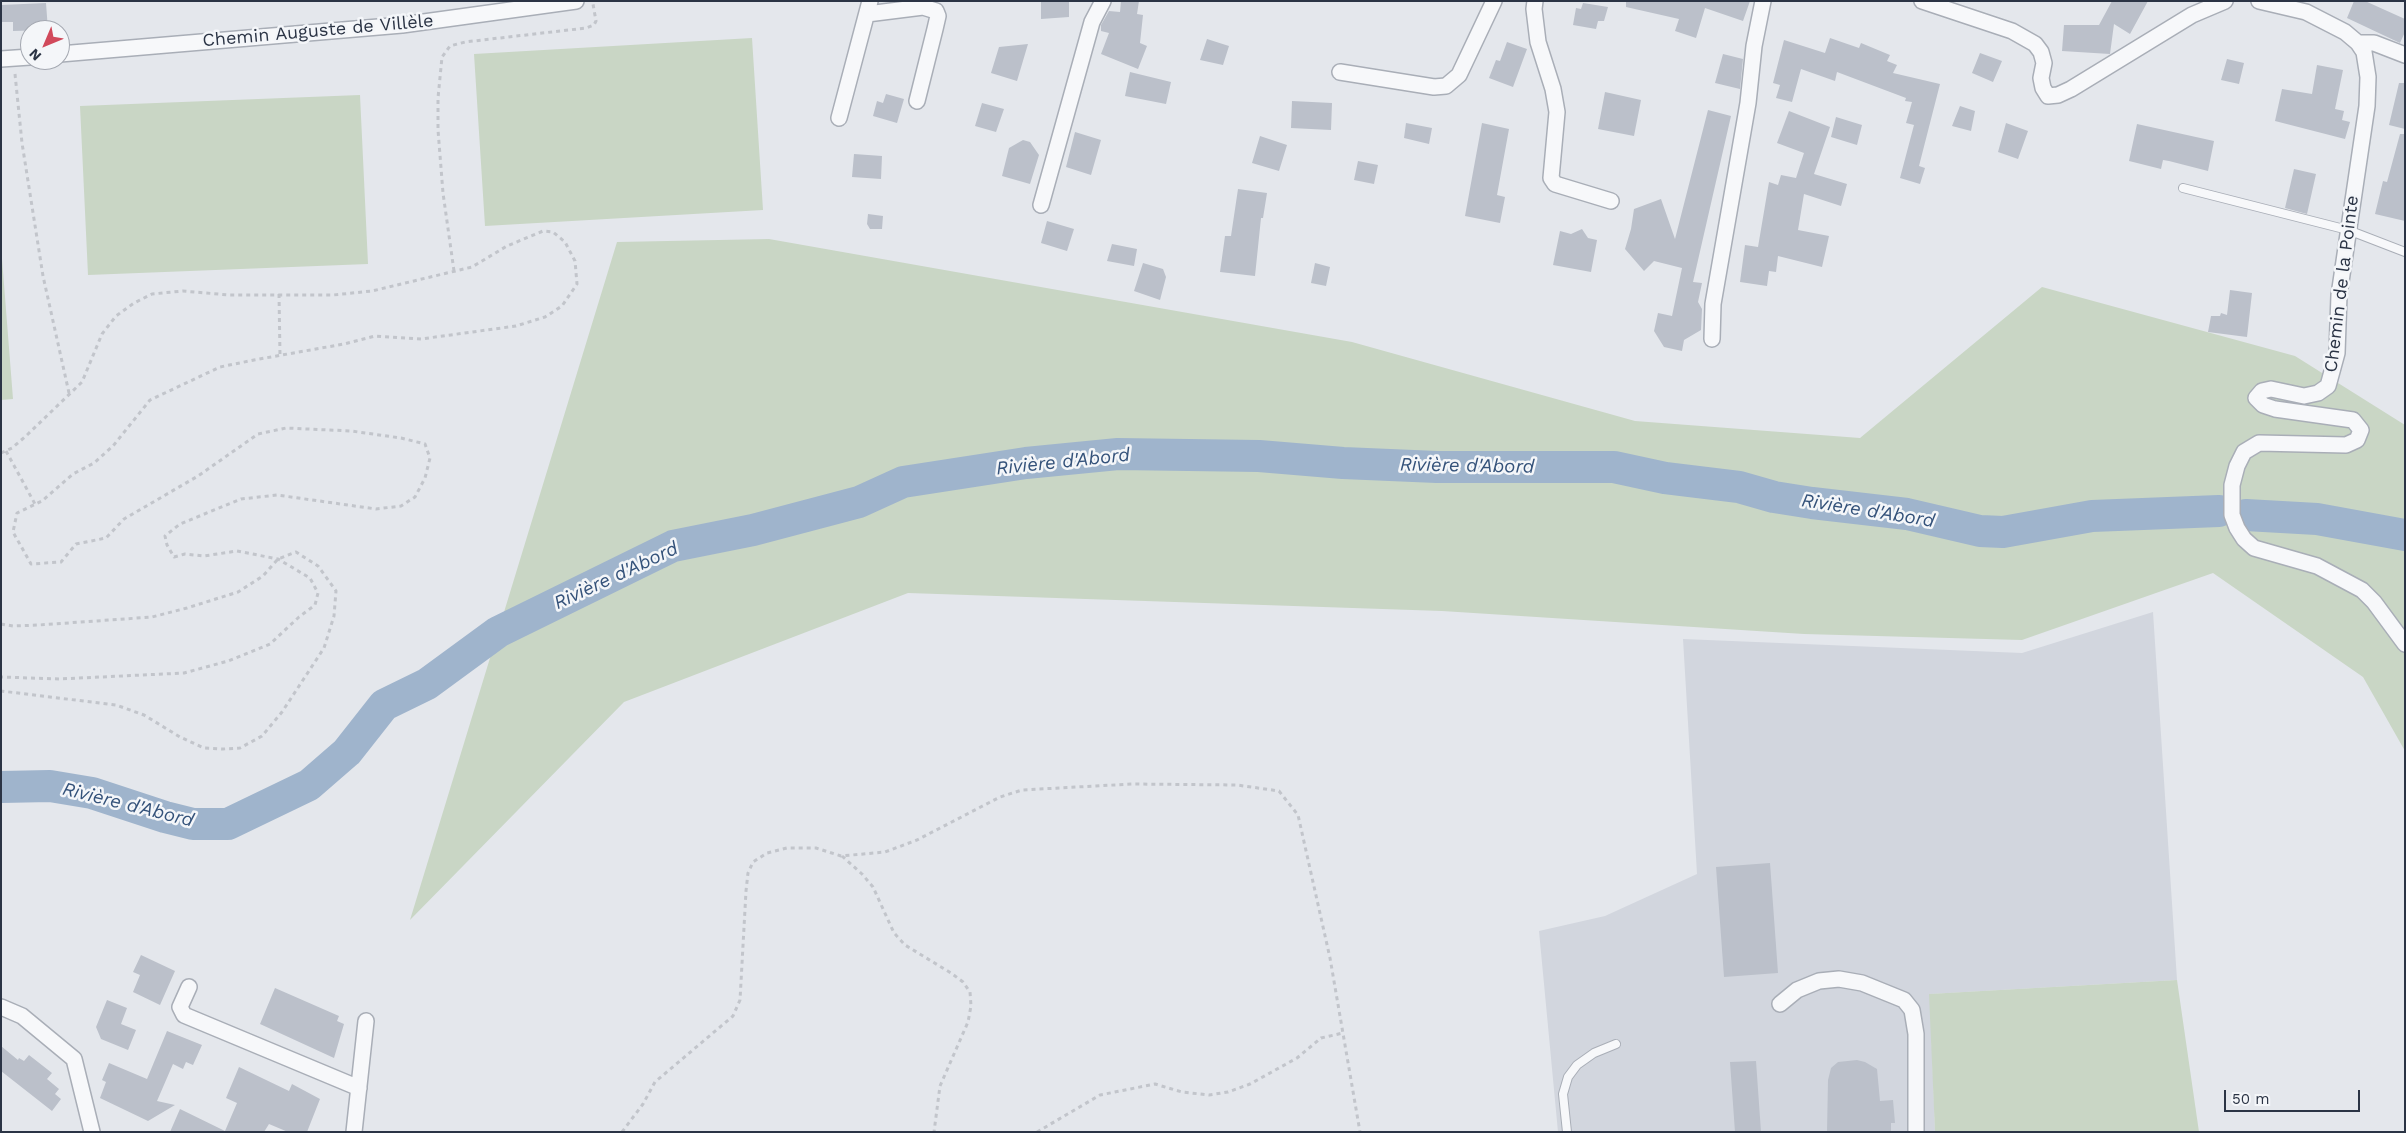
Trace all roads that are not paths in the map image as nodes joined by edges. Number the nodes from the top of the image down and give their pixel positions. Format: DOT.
graph roads {
  1 [pos="576,1"];
  2 [pos="1102,1"];
  3 [pos="1494,1"];
  4 [pos="1535,1"];
  5 [pos="1763,1"];
  6 [pos="1922,1"];
  7 [pos="2225,1"];
  8 [pos="2263,2"];
  9 [pos="483,8"];
  10 [pos="868,8"];
  11 [pos="2358,43"];
  12 [pos="70,53"];
  13 [pos="2405,54"];
  14 [pos="1340,72"];
  15 [pos="917,101"];
  16 [pos="839,118"];
  17 [pos="2183,188"];
  18 [pos="1611,201"];
  19 [pos="1041,205"];
  20 [pos="2348,230"];
  21 [pos="2405,252"];
  22 [pos="1712,339"];
  23 [pos="2405,644"];
  24 [pos="189,987"];
  25 [pos="1780,1004"];
  26 [pos="1,1007"];
  27 [pos="366,1021"];
  28 [pos="1616,1044"];
  29 [pos="359,1088"];
  30 [pos="92,1132"];
  31 [pos="354,1132"];
  32 [pos="1567,1132"];
  33 [pos="1916,1132"];
  1 -- 9 [label="street, Chemin Auguste de Villèle"];
  2 -- 19 [label="street"];
  3 -- 14 [label="street"];
  4 -- 18 [label="street"];
  5 -- 22 [label="street"];
  6 -- 7 [label="street"];
  8 -- 11 [label="street"];
  9 -- 12 [label="street, Chemin Auguste de Villèle"];
  10 -- 15 [label="street"];
  10 -- 16 [label="street"];
  11 -- 13 [label="street"];
  11 -- 20 [label="street, Chemin de la Pointe"];
  17 -- 20 [label="lane"];
  20 -- 21 [label="lane"];
  20 -- 23 [label="street, Chemin de la Pointe"];
  24 -- 29 [label="street"];
  25 -- 33 [label="street"];
  26 -- 30 [label="street"];
  27 -- 29 [label="street"];
  28 -- 32 [label="lane"];
  29 -- 31 [label="street"];
}
